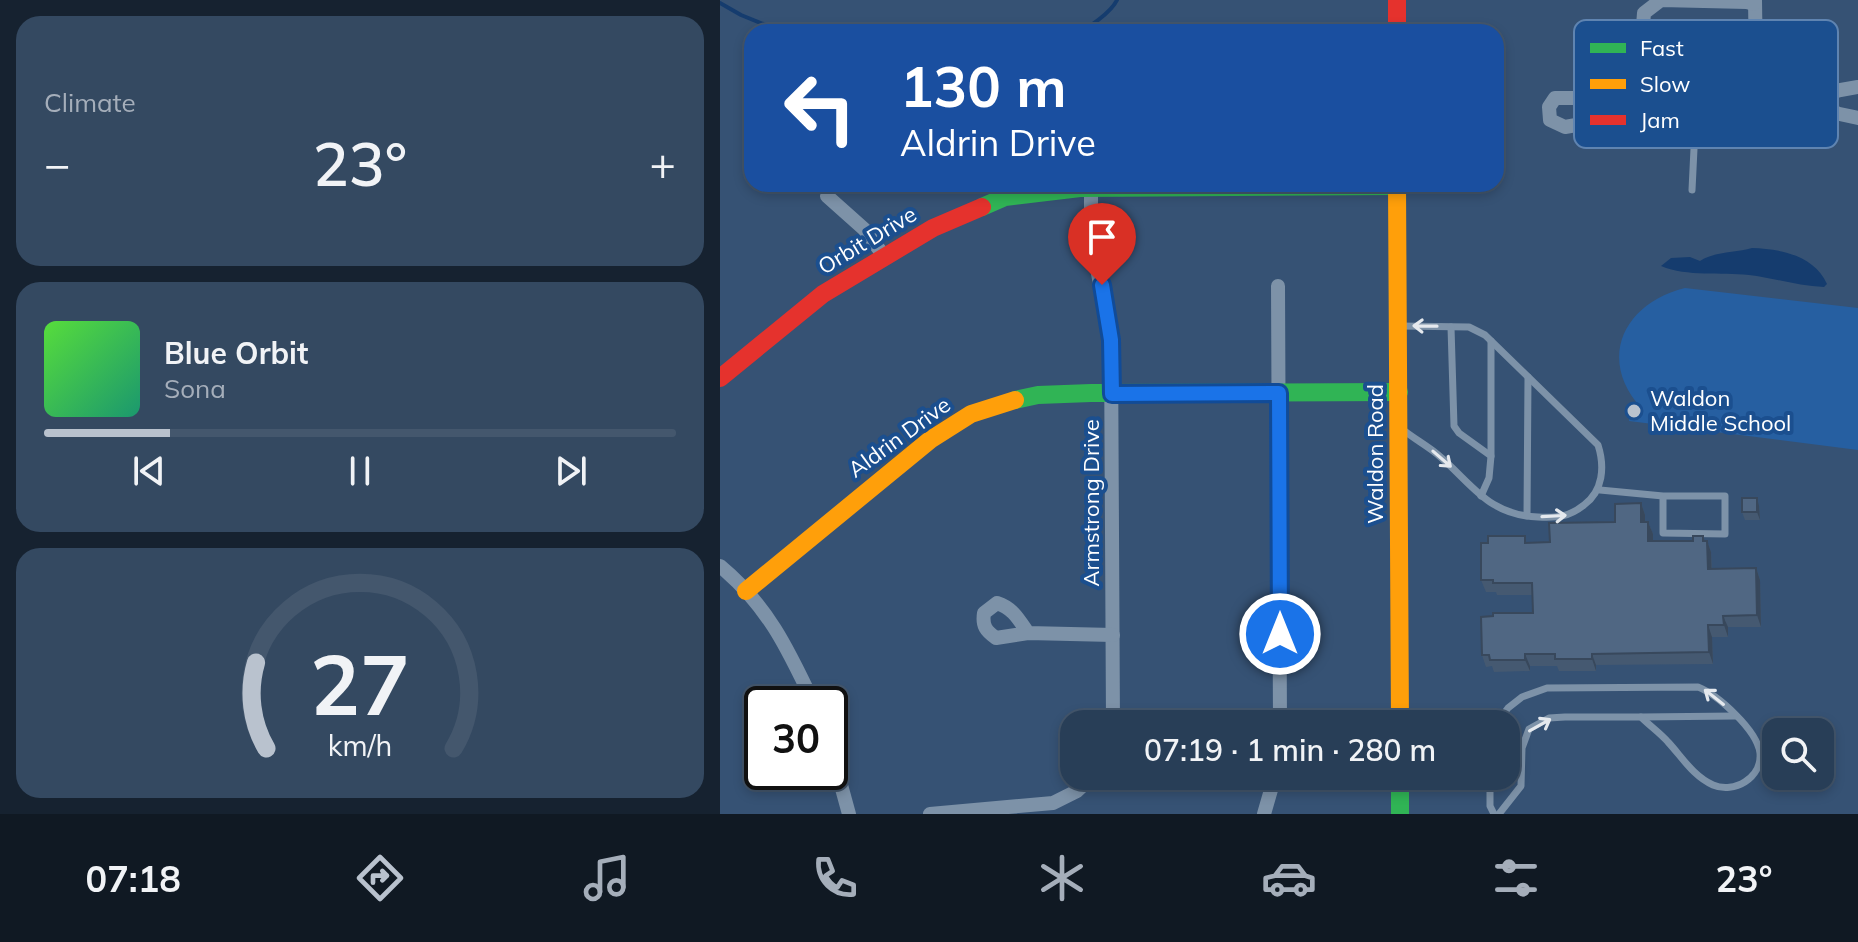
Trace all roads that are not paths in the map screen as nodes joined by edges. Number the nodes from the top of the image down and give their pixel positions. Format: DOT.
graph roads {
  1 [pos="1397,0"];
  2 [pos="1757,1"];
  3 [pos="1643,20"];
  4 [pos="1397,24"];
  5 [pos="1858,87"];
  6 [pos="1838,90"];
  7 [pos="1838,114"];
  8 [pos="1858,118"];
  9 [pos="1694,148"];
  10 [pos="1692,190"];
  11 [pos="1036,192"];
  12 [pos="1091,192"];
  13 [pos="1397,192"];
  14 [pos="827,196"];
  15 [pos="884,256"];
  16 [pos="1278,286"];
  17 [pos="1398,326"];
  18 [pos="1451,327"];
  19 [pos="1491,341"];
  20 [pos="1528,377"];
  21 [pos="720,378"];
  22 [pos="1399,392"];
  23 [pos="1279,393"];
  24 [pos="1112,394"];
  25 [pos="1399,427"];
  26 [pos="1491,456"];
  27 [pos="1600,490"];
  28 [pos="1481,496"];
  29 [pos="1663,496"];
  30 [pos="1527,516"];
  31 [pos="720,566"];
  32 [pos="746,591"];
  33 [pos="1028,633"];
  34 [pos="1113,635"];
  35 [pos="806,686"];
  36 [pos="1113,710"];
  37 [pos="1280,710"];
  38 [pos="1400,710"];
  39 [pos="1506,710"];
  40 [pos="1736,716"];
  41 [pos="1641,717"];
  42 [pos="842,790"];
  43 [pos="1078,790"];
  44 [pos="1271,790"];
  45 [pos="1400,790"];
  46 [pos="1490,790"];
  47 [pos="849,814"];
  48 [pos="930,814"];
  49 [pos="1264,814"];
  50 [pos="1400,814"];
  51 [pos="1496,814"];
  1 -- 4 [label="street"];
  2 -- 3 [label="street"];
  5 -- 6 [label="street"];
  7 -- 8 [label="street"];
  9 -- 10 [label="lane"];
  11 -- 15 [label="street, Orbit Drive"];
  12 -- 24 [label="street, Armstrong Drive"];
  13 -- 17 [label="street, Waldon Road"];
  14 -- 15 [label="street"];
  15 -- 21 [label="street, Orbit Drive"];
  16 -- 23 [label="street"];
  18 -- 17 [label="lane, one-way"];
  17 -- 22 [label="street, Waldon Road"];
  18 -- 19 [label="lane"];
  18 -- 26 [label="lane"];
  19 -- 20 [label="lane"];
  19 -- 26 [label="lane"];
  20 -- 27 [label="lane"];
  20 -- 30 [label="lane"];
  22 -- 23 [label="street, Aldrin Drive"];
  22 -- 25 [label="street, Waldon Road"];
  23 -- 24 [label="street, Aldrin Drive"];
  23 -- 37 [label="street"];
  24 -- 32 [label="street, Aldrin Drive"];
  24 -- 34 [label="street, Armstrong Drive"];
  25 -- 28 [label="lane, one-way"];
  25 -- 38 [label="street, Waldon Road"];
  26 -- 28 [label="lane"];
  27 -- 29 [label="lane"];
  30 -- 27 [label="lane, one-way"];
  28 -- 30 [label="lane"];
  29 -- 29 [label="lane"];
  31 -- 32 [label="street"];
  32 -- 35 [label="street"];
  33 -- 34 [label="street"];
  34 -- 36 [label="street, Armstrong Drive"];
  40 -- 39 [label="lane, one-way"];
  40 -- 41 [label="lane"];
  40 -- 41 [label="lane"];
  51 -- 41 [label="lane, one-way"];
  42 -- 47 [label="street"];
  43 -- 48 [label="street"];
  44 -- 49 [label="street"];
  45 -- 50 [label="street"];
  46 -- 51 [label="lane"];
}
